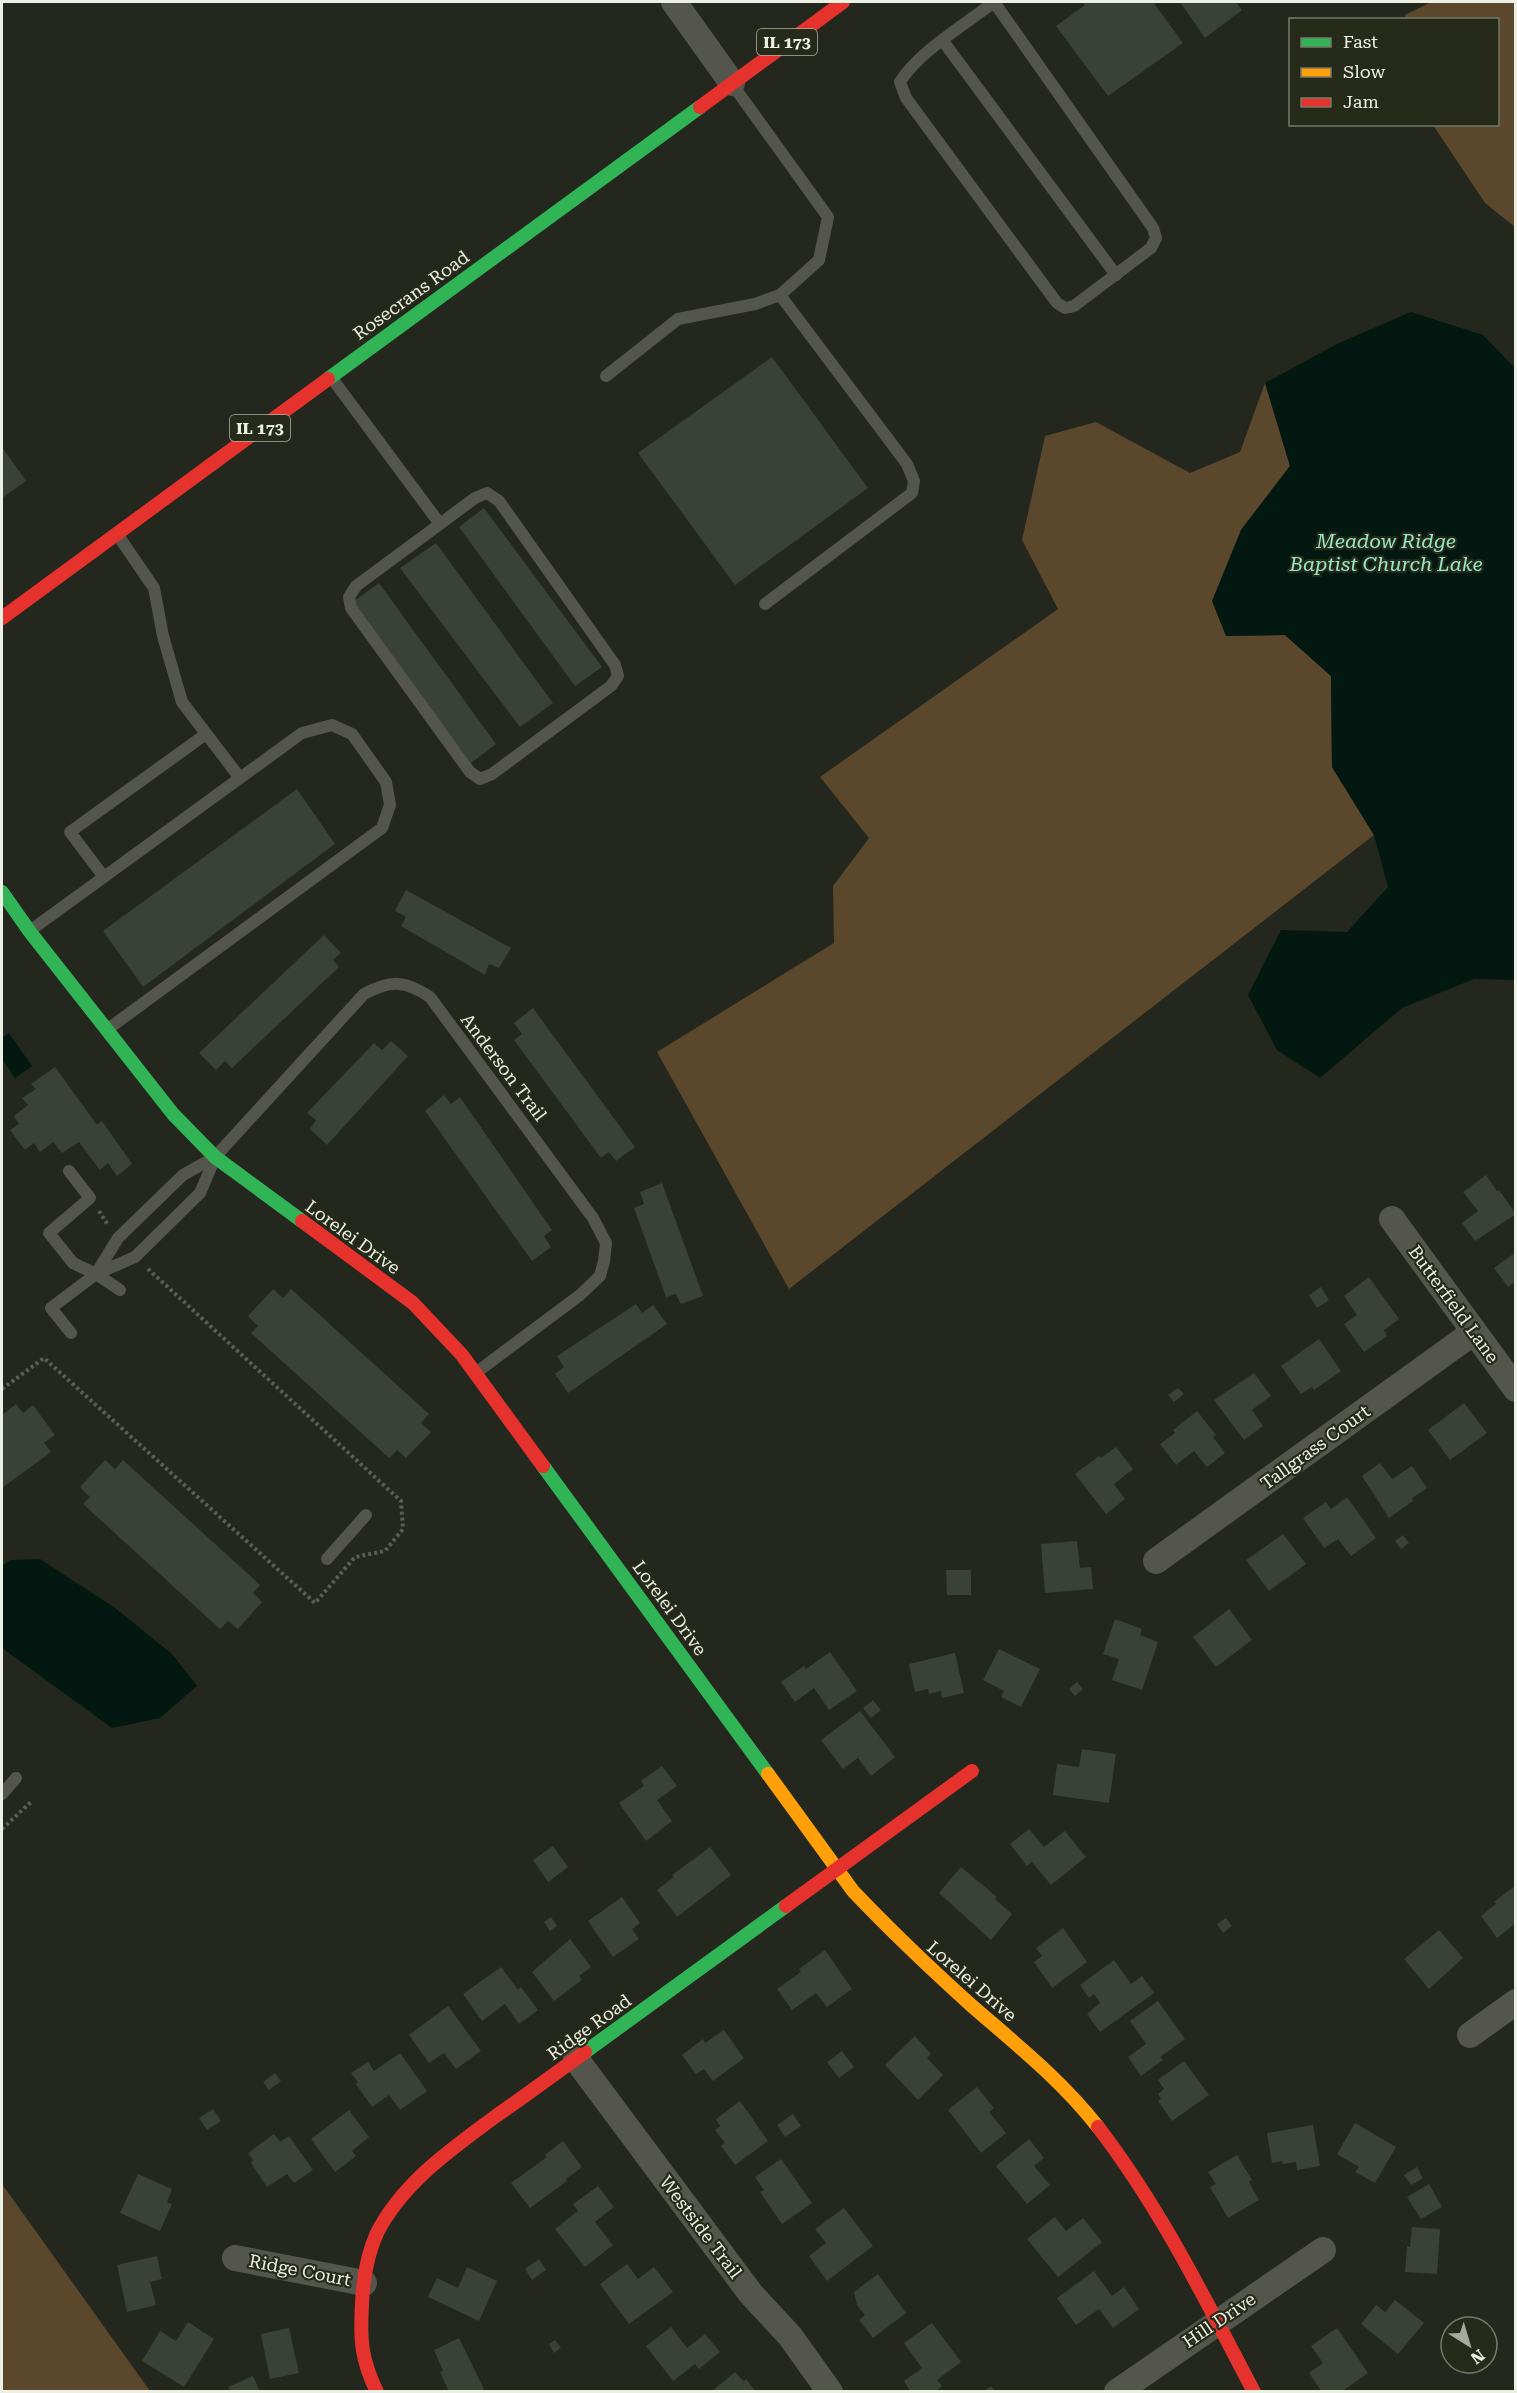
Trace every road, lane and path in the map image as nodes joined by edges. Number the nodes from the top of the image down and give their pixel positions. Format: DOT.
graph roads {
  1 [pos="674,2"];
  2 [pos="843,2"];
  3 [pos="994,2"];
  4 [pos="943,41"];
  5 [pos="732,83"];
  6 [pos="1116,275"];
  7 [pos="780,295"];
  8 [pos="330,376"];
  9 [pos="606,376"];
  10 [pos="440,524"];
  11 [pos="116,533"];
  12 [pos="765,604"];
  13 [pos="2,618"];
  14 [pos="206,734"];
  15 [pos="240,778"];
  16 [pos="104,877"];
  17 [pos="2,892"];
  18 [pos="30,932"];
  19 [pos="107,1029"];
  20 [pos="215,1157"];
  21 [pos="69,1171"];
  22 [pos="90,1198"];
  23 [pos="1392,1220"];
  24 [pos="118,1238"];
  25 [pos="135,1257"];
  26 [pos="96,1274"];
  27 [pos="120,1290"];
  28 [pos="1474,1332"];
  29 [pos="71,1333"];
  30 [pos="476,1372"];
  31 [pos="2,1389"];
  32 [pos="1515,1389"];
  33 [pos="366,1515"];
  34 [pos="327,1558"];
  35 [pos="1156,1561"];
  36 [pos="972,1771"];
  37 [pos="15,1778"];
  38 [pos="2,1794"];
  39 [pos="31,1802"];
  40 [pos="2,1829"];
  41 [pos="837,1868"];
  42 [pos="1515,2002"];
  43 [pos="1470,2035"];
  44 [pos="576,2058"];
  45 [pos="1323,2250"];
  46 [pos="235,2258"];
  47 [pos="364,2283"];
  48 [pos="1216,2322"];
  49 [pos="376,2391"];
  50 [pos="830,2391"];
  51 [pos="1117,2391"];
  52 [pos="1254,2391"];
  1 -- 5 [label="street"];
  2 -- 5 [label="street, Rosecrans Road / IL 173"];
  3 -- 4 [label="lane"];
  3 -- 6 [label="lane"];
  4 -- 6 [label="lane"];
  4 -- 6 [label="lane"];
  5 -- 7 [label="lane"];
  5 -- 8 [label="street, Rosecrans Road / IL 173"];
  7 -- 9 [label="lane"];
  7 -- 12 [label="lane"];
  8 -- 10 [label="lane"];
  8 -- 11 [label="street, Rosecrans Road / IL 173"];
  10 -- 10 [label="lane"];
  11 -- 13 [label="street, Rosecrans Road / IL 173"];
  11 -- 14 [label="lane"];
  14 -- 15 [label="lane"];
  14 -- 16 [label="lane"];
  15 -- 16 [label="lane"];
  15 -- 19 [label="lane"];
  16 -- 18 [label="lane"];
  17 -- 18 [label="street, Lorelei Drive"];
  18 -- 19 [label="street, Lorelei Drive"];
  19 -- 20 [label="street, Lorelei Drive"];
  20 -- 24 [label="lane"];
  20 -- 25 [label="lane"];
  20 -- 30 [label="street, Lorelei Drive"];
  20 -- 30 [label="lane, Anderson Trail"];
  21 -- 22 [label="lane"];
  22 -- 24 [label="path"];
  22 -- 26 [label="lane"];
  23 -- 28 [label="street, Butterfield Lane"];
  24 -- 26 [label="lane"];
  25 -- 26 [label="lane"];
  25 -- 31 [label="path"];
  26 -- 27 [label="lane"];
  26 -- 29 [label="lane"];
  28 -- 32 [label="street, Butterfield Lane"];
  28 -- 35 [label="street, Tallgrass Court"];
  30 -- 41 [label="street, Lorelei Drive"];
  33 -- 34 [label="lane"];
  36 -- 41 [label="street, Ridge Road"];
  37 -- 38 [label="lane"];
  39 -- 40 [label="path"];
  41 -- 44 [label="street, Ridge Road"];
  41 -- 48 [label="street, Lorelei Drive"];
  42 -- 43 [label="street"];
  44 -- 47 [label="street, Ridge Road"];
  44 -- 50 [label="street, Westside Trail"];
  45 -- 48 [label="street, Hill Drive"];
  46 -- 47 [label="street, Ridge Court"];
  47 -- 49 [label="street, Ridge Road"];
  48 -- 51 [label="street, Hill Drive"];
  48 -- 52 [label="street, Lorelei Drive"];
}
